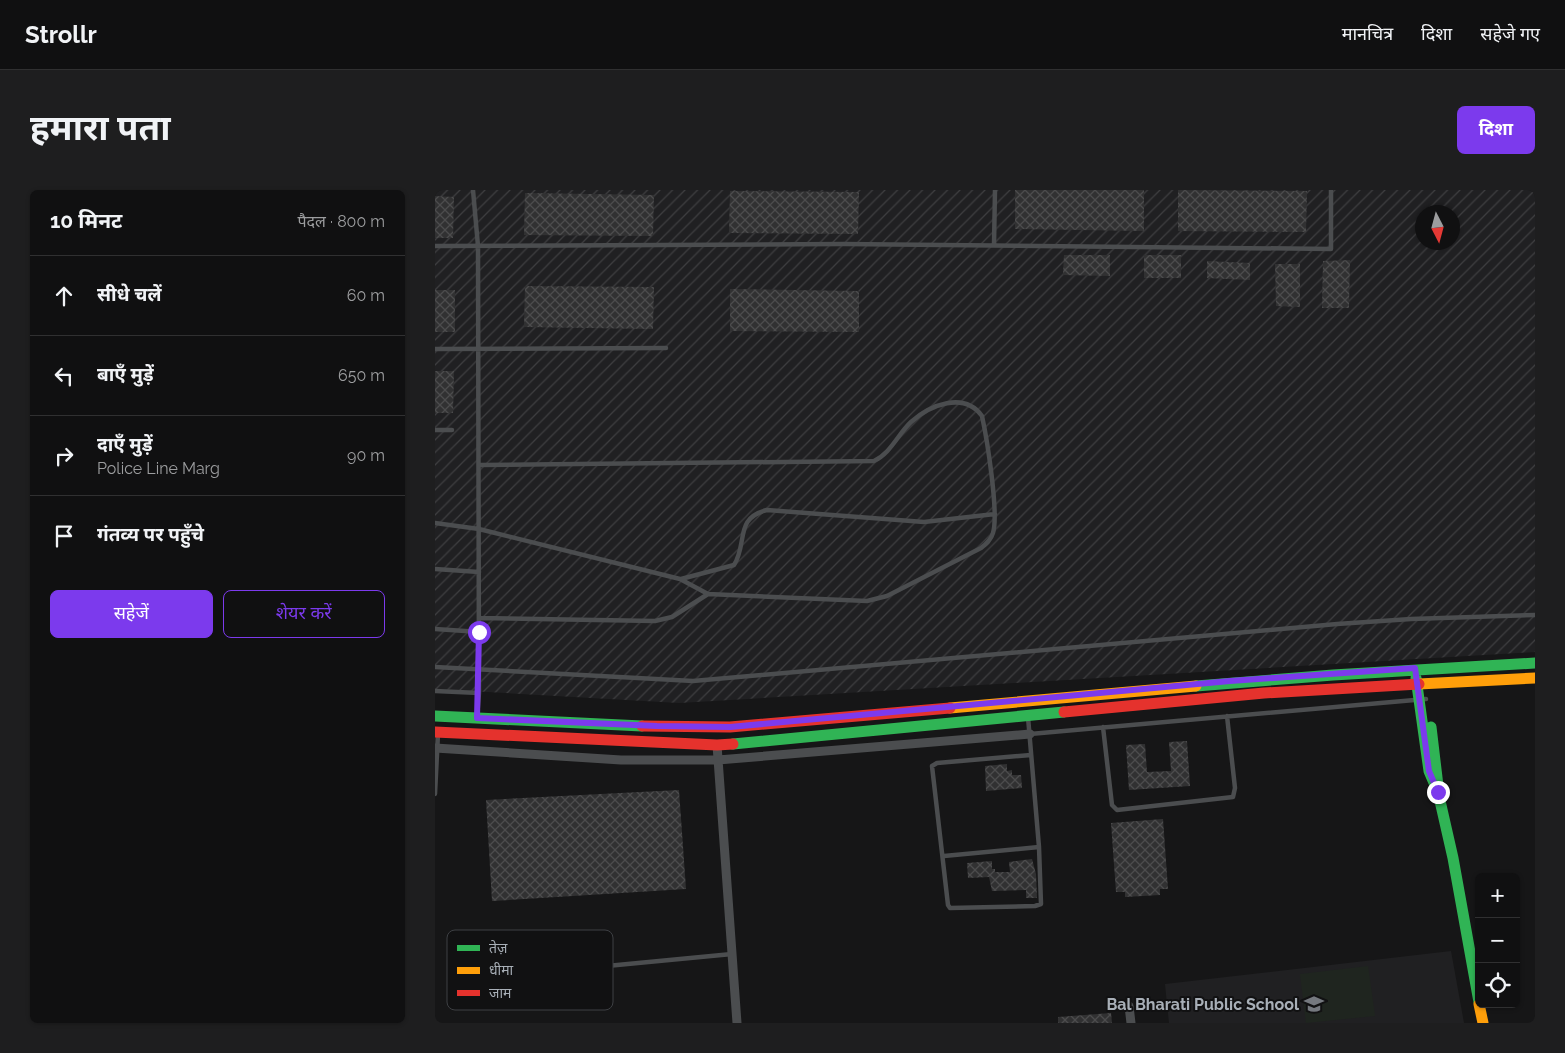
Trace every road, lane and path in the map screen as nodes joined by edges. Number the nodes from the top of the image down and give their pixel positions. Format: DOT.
graph roads {
  1 [pos="473,190"];
  2 [pos="995,190"];
  3 [pos="1331,190"];
  4 [pos="995,245"];
  5 [pos="435,246"];
  6 [pos="478,246"];
  7 [pos="479,348"];
  8 [pos="666,348"];
  9 [pos="435,349"];
  10 [pos="435,430"];
  11 [pos="452,430"];
  12 [pos="479,465"];
  13 [pos="995,514"];
  14 [pos="435,523"];
  15 [pos="479,529"];
  16 [pos="435,569"];
  17 [pos="479,572"];
  18 [pos="680,579"];
  19 [pos="707,594"];
  20 [pos="1535,615"];
  21 [pos="479,618"];
  22 [pos="435,629"];
  23 [pos="479,632"];
  24 [pos="1535,663"];
  25 [pos="435,667"];
  26 [pos="479,668"];
  27 [pos="1419,668"];
  28 [pos="1535,678"];
  29 [pos="1421,684"];
  30 [pos="435,691"];
  31 [pos="479,693"];
  32 [pos="1423,699"];
  33 [pos="1028,714"];
  34 [pos="435,716"];
  35 [pos="1227,716"];
  36 [pos="477,718"];
  37 [pos="1103,727"];
  38 [pos="436,732"];
  39 [pos="1030,734"];
  40 [pos="717,745"];
  41 [pos="436,748"];
  42 [pos="1031,755"];
  43 [pos="718,760"];
  44 [pos="436,769"];
  45 [pos="435,794"];
  46 [pos="1039,847"];
  47 [pos="944,856"];
  48 [pos="732,954"];
  49 [pos="613,965"];
  50 [pos="1475,981"];
  51 [pos="1129,1006"];
  52 [pos="1480,1008"];
  53 [pos="737,1023"];
  54 [pos="1131,1023"];
  55 [pos="1483,1023"];
  1 -- 6 [label="lane"];
  2 -- 4 [label="lane"];
  3 -- 4 [label="lane"];
  4 -- 6 [label="lane"];
  5 -- 6 [label="lane"];
  6 -- 7 [label="lane"];
  7 -- 8 [label="lane"];
  7 -- 9 [label="lane"];
  7 -- 12 [label="lane"];
  10 -- 11 [label="lane"];
  12 -- 13 [label="lane"];
  12 -- 15 [label="lane"];
  13 -- 18 [label="lane"];
  13 -- 19 [label="lane"];
  14 -- 15 [label="lane"];
  15 -- 17 [label="lane"];
  15 -- 18 [label="lane"];
  16 -- 17 [label="lane"];
  17 -- 21 [label="lane"];
  18 -- 19 [label="lane"];
  19 -- 21 [label="lane"];
  20 -- 26 [label="lane"];
  21 -- 23 [label="lane"];
  22 -- 23 [label="lane"];
  23 -- 26 [label="lane"];
  24 -- 27 [label="main road"];
  25 -- 26 [label="lane"];
  26 -- 31 [label="lane"];
  27 -- 29 [label="main road"];
  27 -- 36 [label="main road"];
  28 -- 29 [label="main road"];
  29 -- 32 [label="main road"];
  29 -- 33 [label="main road"];
  30 -- 31 [label="lane"];
  31 -- 36 [label="lane"];
  32 -- 35 [label="lane"];
  32 -- 50 [label="main road"];
  33 -- 39 [label="lane"];
  33 -- 40 [label="main road"];
  34 -- 36 [label="main road"];
  35 -- 37 [label="lane"];
  35 -- 37 [label="lane"];
  37 -- 39 [label="lane"];
  38 -- 40 [label="main road"];
  38 -- 41 [label="lane"];
  39 -- 42 [label="lane"];
  39 -- 43 [label="street"];
  40 -- 43 [label="street"];
  41 -- 43 [label="street"];
  41 -- 44 [label="lane"];
  42 -- 46 [label="lane"];
  42 -- 47 [label="lane"];
  43 -- 48 [label="street"];
  44 -- 45 [label="lane"];
  46 -- 47 [label="lane"];
  46 -- 47 [label="lane"];
  48 -- 49 [label="lane"];
  48 -- 53 [label="street"];
  51 -- 54 [label="street"];
  52 -- 55 [label="main road"];
}
